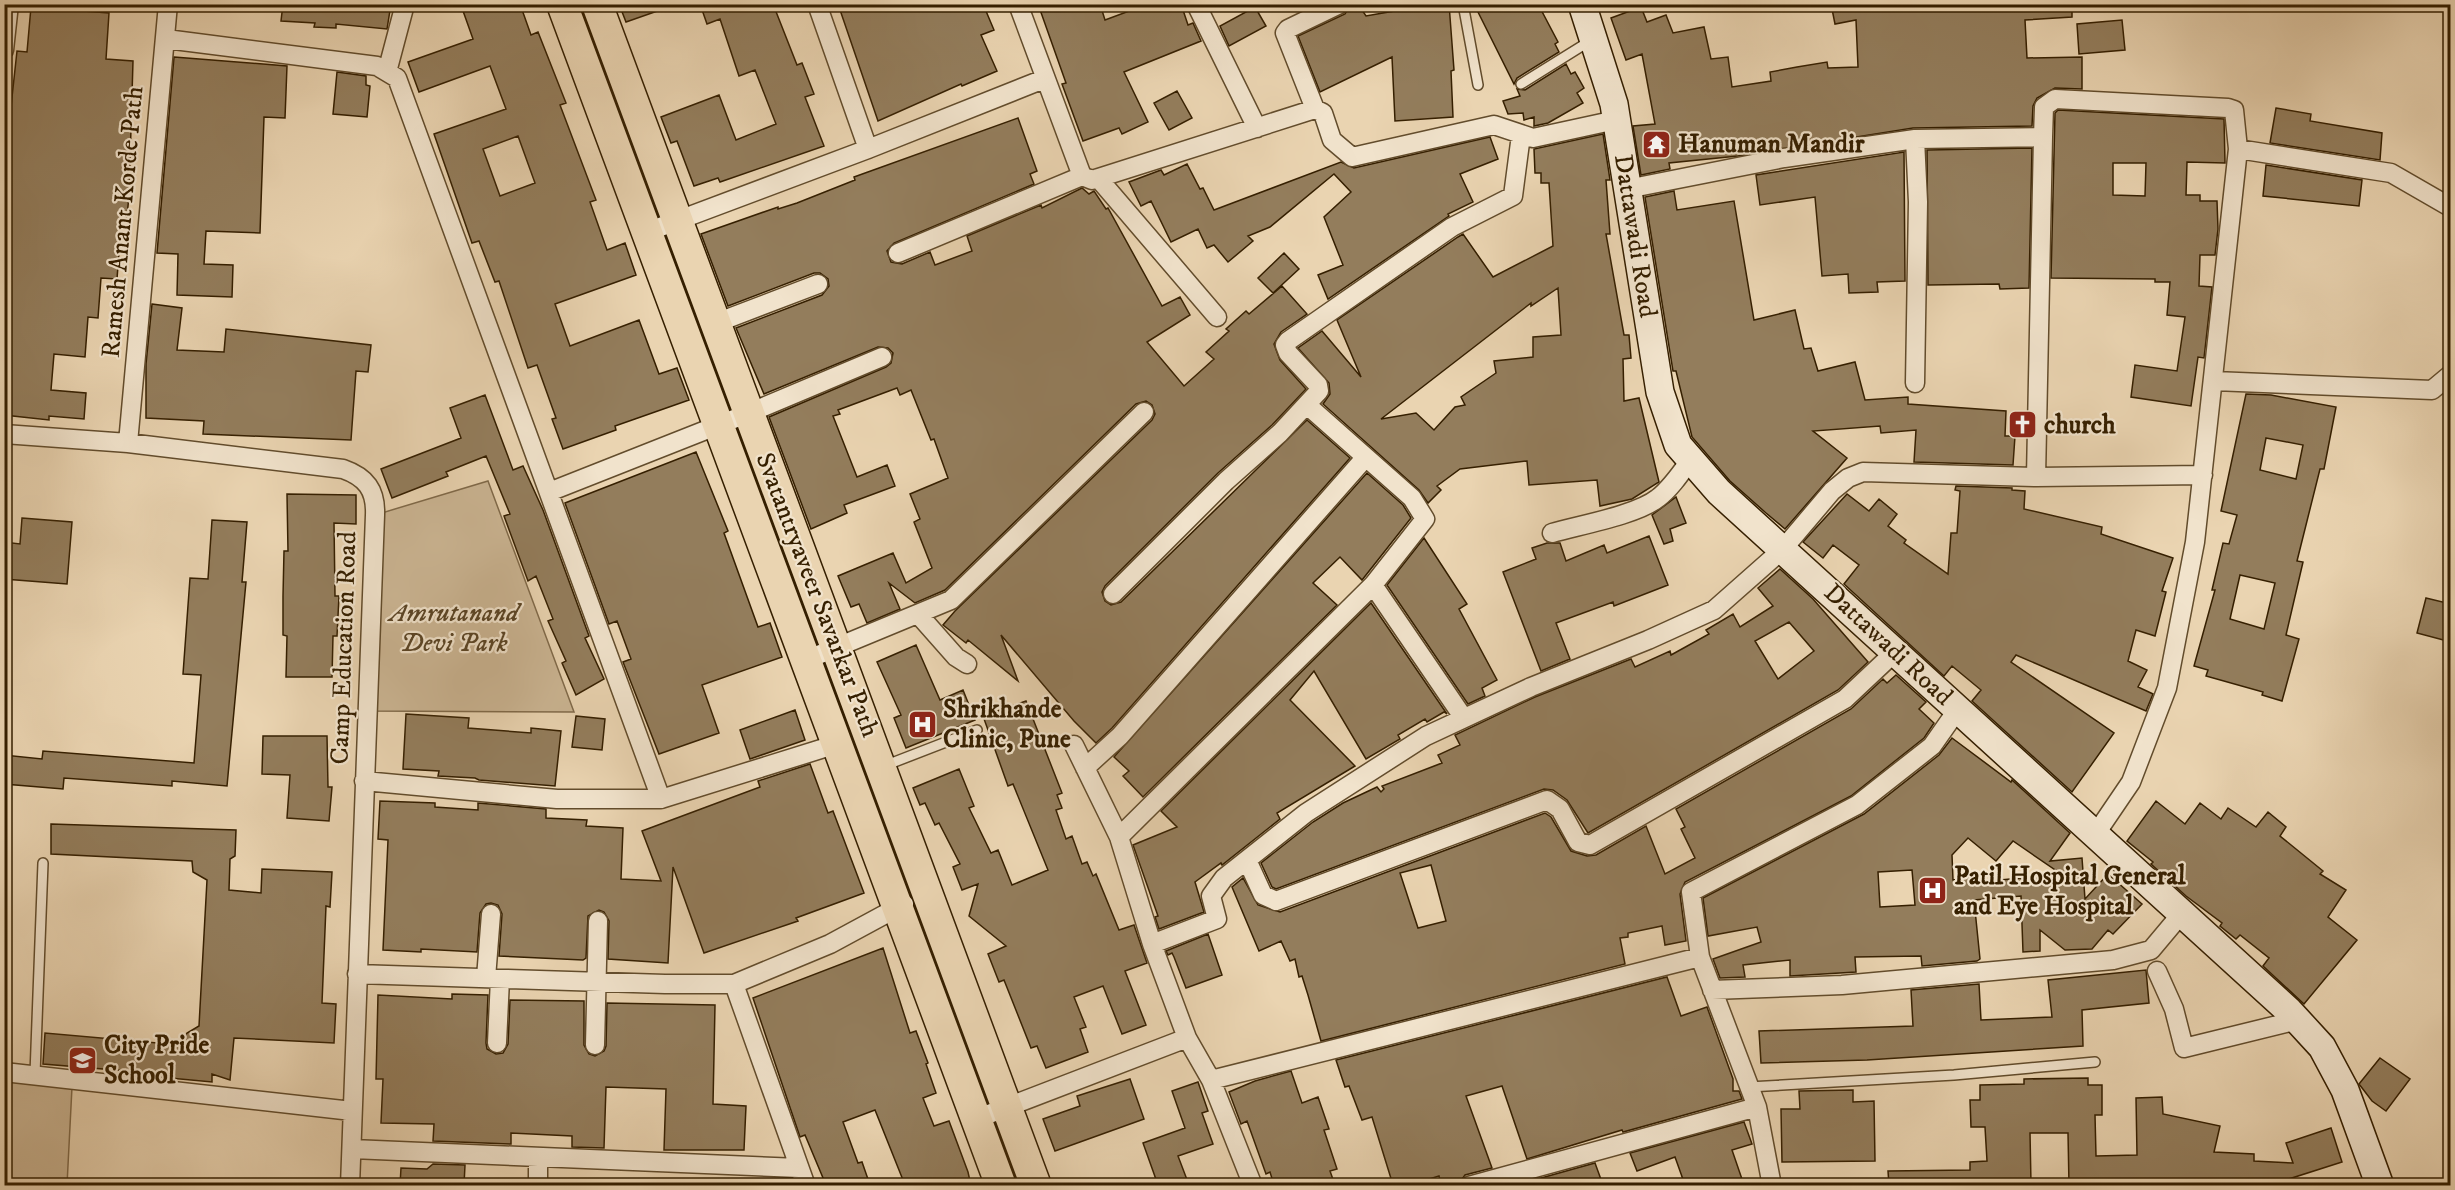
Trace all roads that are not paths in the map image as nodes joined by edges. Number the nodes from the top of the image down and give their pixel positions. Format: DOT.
graph roads {
  1 [pos="9,4"];
  2 [pos="168,4"];
  3 [pos="405,4"];
  4 [pos="562,4"];
  5 [pos="597,4"];
  6 [pos="817,4"];
  7 [pos="1018,4"];
  8 [pos="1196,4"];
  9 [pos="1340,4"];
  10 [pos="1463,4"];
  11 [pos="1582,4"];
  12 [pos="1595,38"];
  13 [pos="166,39"];
  14 [pos="4,50"];
  15 [pos="387,72"];
  16 [pos="1044,79"];
  17 [pos="1521,84"];
  18 [pos="1478,85"];
  19 [pos="1315,109"];
  20 [pos="1616,120"];
  21 [pos="1257,128"];
  22 [pos="1521,135"];
  23 [pos="2043,137"];
  24 [pos="1915,139"];
  25 [pos="868,149"];
  26 [pos="2238,149"];
  27 [pos="1090,177"];
  28 [pos="1627,189"];
  29 [pos="2451,207"];
  30 [pos="677,219"];
  31 [pos="647,232"];
  32 [pos="898,254"];
  33 [pos="818,284"];
  34 [pos="1217,317"];
  35 [pos="716,323"];
  36 [pos="882,357"];
  37 [pos="2451,375"];
  38 [pos="2214,381"];
  39 [pos="1915,383"];
  40 [pos="1307,405"];
  41 [pos="1144,412"];
  42 [pos="749,413"];
  43 [pos="718,425"];
  44 [pos="4,434"];
  45 [pos="128,443"];
  46 [pos="1365,458"];
  47 [pos="1691,459"];
  48 [pos="2203,475"];
  49 [pos="2037,477"];
  50 [pos="549,492"];
  51 [pos="1552,533"];
  52 [pos="1783,549"];
  53 [pos="1373,585"];
  54 [pos="1113,594"];
  55 [pos="918,614"];
  56 [pos="837,648"];
  57 [pos="1895,652"];
  58 [pos="806,660"];
  59 [pos="967,664"];
  60 [pos="1958,709"];
  61 [pos="1463,717"];
  62 [pos="977,730"];
  63 [pos="837,744"];
  64 [pos="1074,745"];
  65 [pos="881,766"];
  66 [pos="1085,768"];
  67 [pos="364,781"];
  68 [pos="662,799"];
  69 [pos="2096,835"];
  70 [pos="1119,837"];
  71 [pos="1247,860"];
  72 [pos="43,863"];
  73 [pos="928,895"];
  74 [pos="897,907"];
  75 [pos="2182,913"];
  76 [pos="491,914"];
  77 [pos="598,921"];
  78 [pos="1152,944"];
  79 [pos="1700,957"];
  80 [pos="2157,971"];
  81 [pos="357,974"];
  82 [pos="493,978"];
  83 [pos="597,982"];
  84 [pos="734,984"];
  85 [pos="1712,990"];
  86 [pos="2298,1020"];
  87 [pos="1187,1038"];
  88 [pos="497,1043"];
  89 [pos="595,1045"];
  90 [pos="2096,1062"];
  91 [pos="4,1072"];
  92 [pos="35,1074"];
  93 [pos="1211,1080"];
  94 [pos="1749,1087"];
  95 [pos="1007,1107"];
  96 [pos="1757,1107"];
  97 [pos="352,1111"];
  98 [pos="976,1119"];
  99 [pos="352,1149"];
  100 [pos="538,1157"];
  101 [pos="800,1168"];
  102 [pos="350,1185"];
  103 [pos="538,1185"];
  104 [pos="806,1185"];
  105 [pos="1001,1185"];
  106 [pos="1036,1185"];
  107 [pos="1253,1185"];
  108 [pos="1469,1185"];
  109 [pos="1772,1185"];
  110 [pos="2380,1185"];
  1 -- 14 [label="street"];
  2 -- 13 [label="street, Ramesh Anant Korde Path"];
  3 -- 15 [label="street"];
  4 -- 31 [label="main road, Svatantryaveer Savarkar Path"];
  5 -- 30 [label="main road, Svatantryaveer Savarkar Path"];
  6 -- 25 [label="street"];
  7 -- 16 [label="street"];
  8 -- 21 [label="street"];
  9 -- 19 [label="street"];
  10 -- 18 [label="lane"];
  11 -- 12 [label="street, Dattawadi Road"];
  12 -- 17 [label="lane"];
  12 -- 20 [label="street, Dattawadi Road"];
  13 -- 15 [label="street"];
  13 -- 45 [label="street, Ramesh Anant Korde Path"];
  15 -- 50 [label="street"];
  16 -- 25 [label="street"];
  16 -- 27 [label="street"];
  19 -- 21 [label="street"];
  19 -- 22 [label="street"];
  20 -- 22 [label="street"];
  20 -- 28 [label="street, Dattawadi Road"];
  21 -- 27 [label="street"];
  22 -- 40 [label="street"];
  23 -- 24 [label="street"];
  23 -- 26 [label="street"];
  23 -- 49 [label="street"];
  24 -- 28 [label="street"];
  24 -- 39 [label="street"];
  25 -- 30 [label="street"];
  26 -- 29 [label="street"];
  26 -- 38 [label="street"];
  27 -- 32 [label="street"];
  27 -- 34 [label="street"];
  28 -- 47 [label="street, Dattawadi Road"];
  30 -- 31 [label="street"];
  30 -- 35 [label="main road, Svatantryaveer Savarkar Path"];
  31 -- 43 [label="main road, Svatantryaveer Savarkar Path"];
  33 -- 35 [label="street"];
  35 -- 42 [label="main road, Svatantryaveer Savarkar Path"];
  36 -- 42 [label="street"];
  37 -- 38 [label="street"];
  38 -- 48 [label="street"];
  40 -- 46 [label="street"];
  40 -- 54 [label="street"];
  41 -- 55 [label="street"];
  42 -- 43 [label="street"];
  42 -- 56 [label="main road, Svatantryaveer Savarkar Path"];
  43 -- 50 [label="street"];
  43 -- 58 [label="main road, Svatantryaveer Savarkar Path"];
  44 -- 45 [label="street, Camp Education Road"];
  45 -- 67 [label="street, Camp Education Road"];
  46 -- 53 [label="street"];
  46 -- 66 [label="street"];
  47 -- 51 [label="street"];
  47 -- 52 [label="street, Dattawadi Road"];
  48 -- 49 [label="street"];
  48 -- 69 [label="street"];
  49 -- 52 [label="street"];
  50 -- 68 [label="street"];
  52 -- 57 [label="street, Dattawadi Road"];
  52 -- 61 [label="street"];
  53 -- 61 [label="street"];
  53 -- 70 [label="street"];
  55 -- 56 [label="street"];
  55 -- 59 [label="street"];
  56 -- 58 [label="street"];
  56 -- 65 [label="main road, Svatantryaveer Savarkar Path"];
  57 -- 60 [label="street, Dattawadi Road"];
  57 -- 71 [label="street"];
  58 -- 63 [label="main road, Svatantryaveer Savarkar Path"];
  60 -- 69 [label="street, Dattawadi Road"];
  60 -- 79 [label="street"];
  61 -- 71 [label="street"];
  62 -- 65 [label="lane"];
  63 -- 68 [label="street"];
  63 -- 74 [label="main road, Svatantryaveer Savarkar Path"];
  64 -- 66 [label="street"];
  65 -- 73 [label="main road, Svatantryaveer Savarkar Path"];
  66 -- 70 [label="street"];
  67 -- 68 [label="street"];
  67 -- 81 [label="street, Camp Education Road"];
  69 -- 75 [label="street, Dattawadi Road"];
  70 -- 78 [label="street"];
  71 -- 78 [label="street"];
  72 -- 92 [label="lane"];
  73 -- 74 [label="street"];
  73 -- 95 [label="main road, Svatantryaveer Savarkar Path"];
  74 -- 84 [label="street"];
  74 -- 98 [label="main road, Svatantryaveer Savarkar Path"];
  75 -- 85 [label="street"];
  75 -- 86 [label="street, Dattawadi Road"];
  76 -- 82 [label="street"];
  77 -- 83 [label="street"];
  78 -- 87 [label="street"];
  79 -- 85 [label="street"];
  79 -- 93 [label="street"];
  80 -- 86 [label="street"];
  81 -- 82 [label="street"];
  81 -- 97 [label="street, Camp Education Road"];
  82 -- 83 [label="street"];
  82 -- 88 [label="street"];
  83 -- 84 [label="street"];
  83 -- 89 [label="street"];
  84 -- 101 [label="street"];
  85 -- 94 [label="street"];
  86 -- 110 [label="street, Dattawadi Road"];
  87 -- 93 [label="street"];
  87 -- 95 [label="street"];
  90 -- 94 [label="lane"];
  91 -- 92 [label="street"];
  92 -- 97 [label="street"];
  93 -- 107 [label="street"];
  94 -- 96 [label="street"];
  95 -- 98 [label="street"];
  95 -- 106 [label="main road, Svatantryaveer Savarkar Path"];
  96 -- 108 [label="street"];
  96 -- 109 [label="street"];
  97 -- 99 [label="street, Camp Education Road"];
  98 -- 105 [label="main road, Svatantryaveer Savarkar Path"];
  99 -- 100 [label="street"];
  99 -- 102 [label="street, Camp Education Road"];
  100 -- 101 [label="street"];
  100 -- 103 [label="street"];
  101 -- 104 [label="street"];
}
